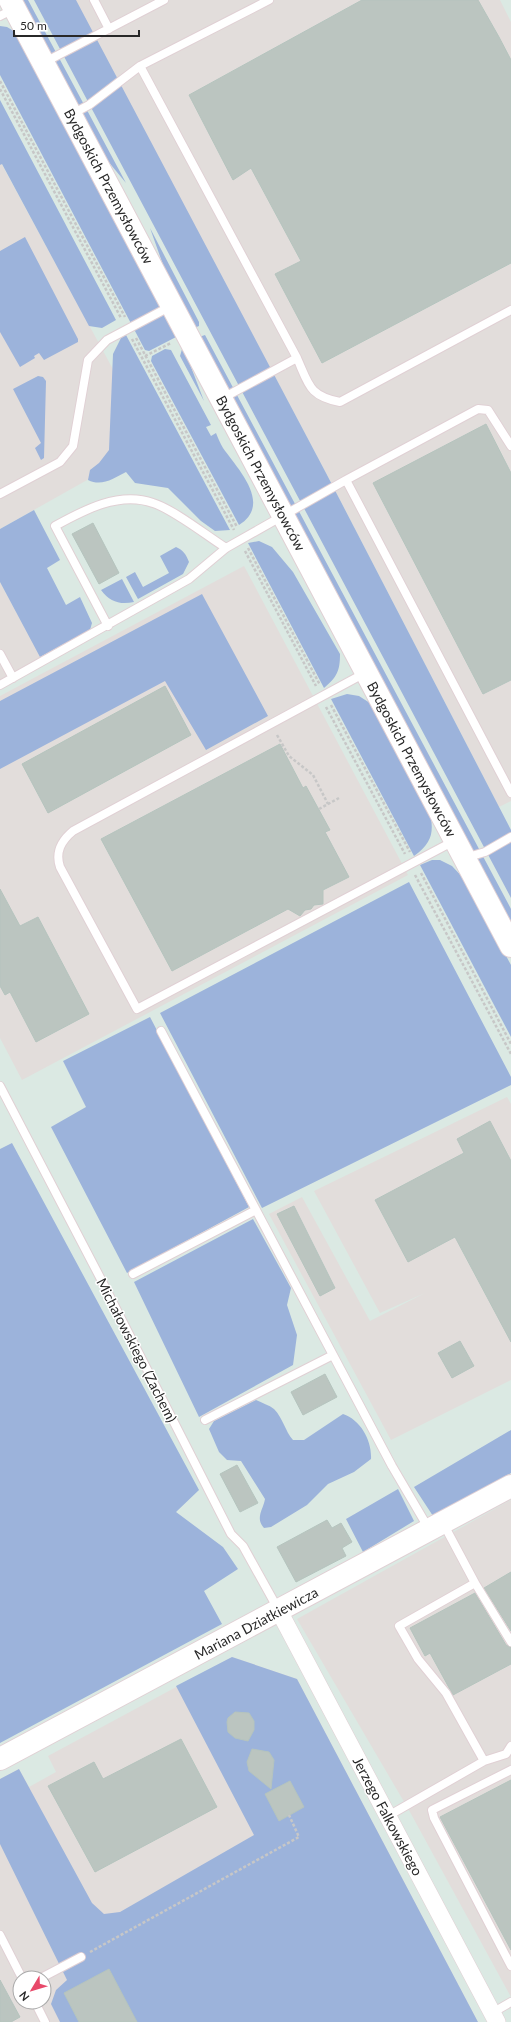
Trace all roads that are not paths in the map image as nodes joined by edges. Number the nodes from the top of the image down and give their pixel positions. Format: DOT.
graph roads {
  1 [pos="94,0"];
  2 [pos="164,0"];
  3 [pos="269,0"];
  4 [pos="8,8"];
  5 [pos="109,29"];
  6 [pos="44,63"];
  7 [pos="140,66"];
  8 [pos="72,114"];
  9 [pos="172,306"];
  10 [pos="511,310"];
  11 [pos="297,358"];
  12 [pos="221,398"];
  13 [pos="511,446"];
  14 [pos="346,480"];
  15 [pos="0,494"];
  16 [pos="284,515"];
  17 [pos="226,548"];
  18 [pos="108,626"];
  19 [pos="0,654"];
  20 [pos="367,672"];
  21 [pos="13,678"];
  22 [pos="0,685"];
  23 [pos="511,793"];
  24 [pos="511,837"];
  25 [pos="459,849"];
  26 [pos="511,946"];
  27 [pos="161,1031"];
  28 [pos="0,1086"];
  29 [pos="256,1210"];
  30 [pos="134,1274"];
  31 [pos="332,1355"];
  32 [pos="205,1420"];
  33 [pos="511,1486"];
  34 [pos="436,1526"];
  35 [pos="475,1583"];
  36 [pos="279,1611"];
  37 [pos="511,1642"];
  38 [pos="509,1751"];
  39 [pos="0,1759"];
  40 [pos="484,1761"];
  41 [pos="511,1770"];
  42 [pos="388,1816"];
  43 [pos="0,1935"];
  44 [pos="81,1957"];
  45 [pos="511,1966"];
  46 [pos="18,1970"];
  47 [pos="52,1972"];
  48 [pos="511,2002"];
  49 [pos="39,2010"];
  50 [pos="494,2017"];
  51 [pos="45,2022"];
  1 -- 5 [label="lane"];
  2 -- 5 [label="lane"];
  3 -- 7 [label="lane"];
  4 -- 6 [label="street, Bydgoskich Przemysłowców"];
  5 -- 6 [label="lane"];
  6 -- 8 [label="street, Bydgoskich Przemysłowców"];
  7 -- 8 [label="lane"];
  7 -- 11 [label="lane"];
  8 -- 9 [label="street, Bydgoskich Przemysłowców"];
  9 -- 12 [label="street, Bydgoskich Przemysłowców"];
  9 -- 15 [label="lane"];
  10 -- 11 [label="lane"];
  11 -- 12 [label="lane"];
  12 -- 16 [label="street, Bydgoskich Przemysłowców"];
  13 -- 14 [label="lane"];
  14 -- 16 [label="lane"];
  14 -- 23 [label="lane"];
  16 -- 17 [label="lane"];
  16 -- 20 [label="street, Bydgoskich Przemysłowców"];
  17 -- 18 [label="lane"];
  17 -- 18 [label="lane"];
  18 -- 21 [label="lane"];
  19 -- 21 [label="lane"];
  20 -- 25 [label="street, Bydgoskich Przemysłowców"];
  20 -- 25 [label="lane"];
  21 -- 22 [label="lane"];
  24 -- 25 [label="lane"];
  25 -- 26 [label="street, Bydgoskich Przemysłowców"];
  27 -- 29 [label="lane"];
  28 -- 36 [label="lane, Michałowskiego (Zachem)"];
  29 -- 30 [label="lane"];
  29 -- 31 [label="lane"];
  31 -- 32 [label="lane"];
  31 -- 34 [label="lane"];
  33 -- 34 [label="street, Mariana Dziatkiewicza"];
  34 -- 35 [label="lane"];
  34 -- 36 [label="street, Mariana Dziatkiewicza"];
  35 -- 37 [label="lane"];
  35 -- 40 [label="lane"];
  36 -- 39 [label="street, Mariana Dziatkiewicza"];
  36 -- 42 [label="street, Jerzego Falkowskiego"];
  38 -- 40 [label="lane"];
  40 -- 42 [label="lane"];
  41 -- 45 [label="lane"];
  42 -- 50 [label="street, Jerzego Falkowskiego"];
  43 -- 46 [label="lane"];
  44 -- 47 [label="lane"];
  48 -- 50 [label="lane"];
  49 -- 51 [label="lane"];
}
